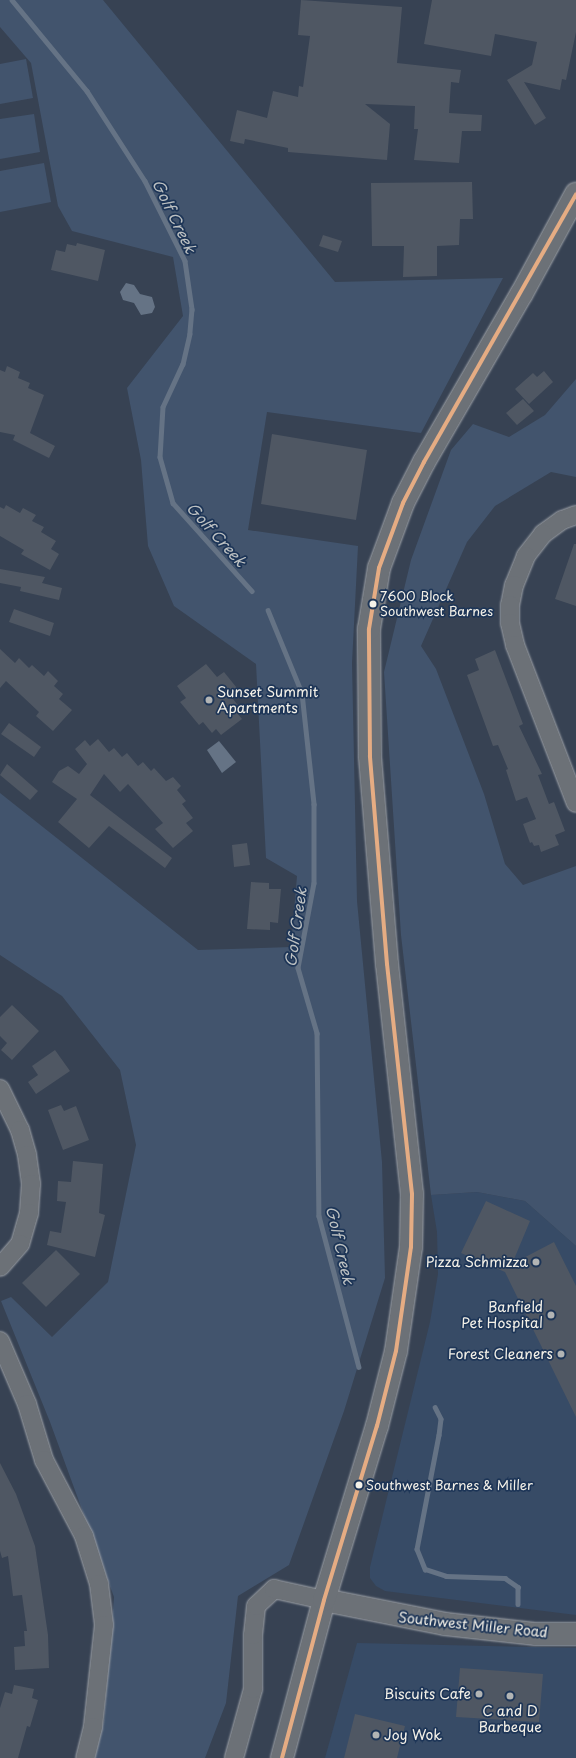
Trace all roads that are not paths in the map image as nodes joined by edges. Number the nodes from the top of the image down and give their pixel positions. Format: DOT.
graph roads {
  1 [pos="576,194"];
  2 [pos="576,515"];
  3 [pos="576,803"];
  4 [pos="0,1089"];
  5 [pos="0,1267"];
  6 [pos="0,1341"];
  7 [pos="324,1600"];
  8 [pos="576,1634"];
  9 [pos="85,1758"];
  10 [pos="234,1758"];
  11 [pos="282,1758"];
  1 -- 7 [label="main road"];
  2 -- 3 [label="street"];
  4 -- 5 [label="street"];
  6 -- 9 [label="street"];
  7 -- 8 [label="main road, Southwest Miller Road"];
  7 -- 10 [label="street"];
  7 -- 11 [label="main road"];
}
